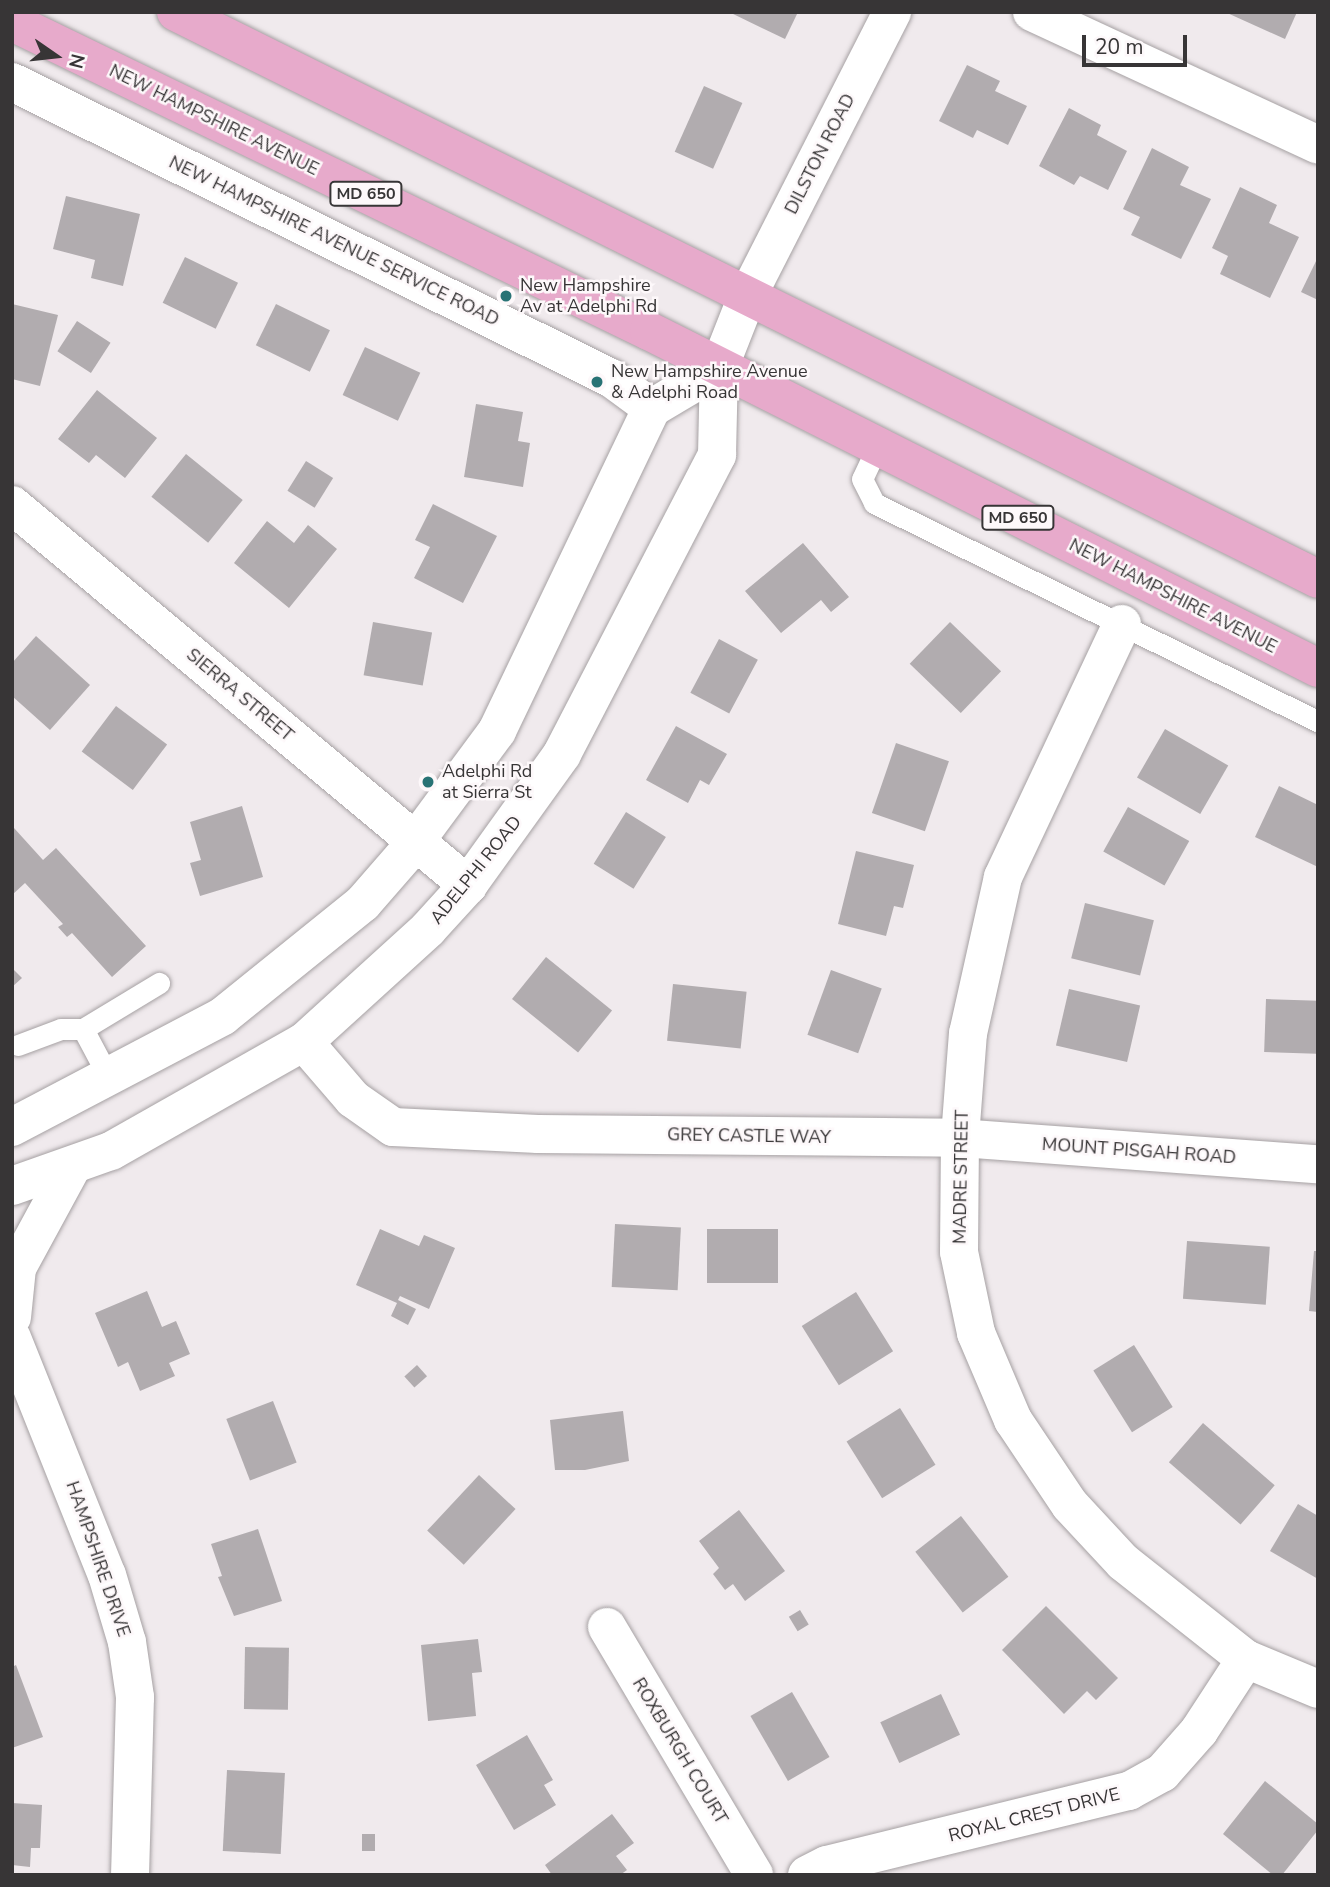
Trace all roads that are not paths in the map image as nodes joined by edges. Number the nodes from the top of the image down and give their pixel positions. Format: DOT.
graph roads {
  1 [pos="176,12"];
  2 [pos="892,12"];
  3 [pos="1032,12"];
  4 [pos="12,22"];
  5 [pos="17,95"];
  6 [pos="1318,145"];
  7 [pos="747,297"];
  8 [pos="719,368"];
  9 [pos="652,408"];
  10 [pos="877,447"];
  11 [pos="12,505"];
  12 [pos="1318,579"];
  13 [pos="1122,624"];
  14 [pos="1318,668"];
  15 [pos="1318,721"];
  16 [pos="415,841"];
  17 [pos="468,885"];
  18 [pos="159,983"];
  19 [pos="83,1029"];
  20 [pos="304,1042"];
  21 [pos="18,1045"];
  22 [pos="108,1076"];
  23 [pos="12,1127"];
  24 [pos="960,1138"];
  25 [pos="1318,1164"];
  26 [pos="73,1165"];
  27 [pos="12,1186"];
  28 [pos="12,1317"];
  29 [pos="12,1338"];
  30 [pos="607,1627"];
  31 [pos="1246,1659"];
  32 [pos="1318,1689"];
  33 [pos="130,1875"];
  34 [pos="754,1875"];
  35 [pos="807,1875"];
  1 -- 7 [label="main road"];
  2 -- 7 [label="street, DILSTON ROAD"];
  3 -- 6 [label="street"];
  4 -- 8 [label="main road, NEW HAMPSHIRE AVENUE / MD 650"];
  5 -- 9 [label="street, NEW HAMPSHIRE AVENUE SERVICE ROAD"];
  7 -- 8 [label="street, ADELPHI ROAD"];
  7 -- 12 [label="main road"];
  8 -- 9 [label="street"];
  8 -- 10 [label="main road, NEW HAMPSHIRE AVENUE / MD 650"];
  8 -- 17 [label="street, ADELPHI ROAD"];
  9 -- 16 [label="street"];
  10 -- 13 [label="lane"];
  10 -- 14 [label="main road, NEW HAMPSHIRE AVENUE / MD 650"];
  11 -- 16 [label="street, SIERRA STREET"];
  13 -- 15 [label="lane"];
  13 -- 24 [label="street, MADRE STREET"];
  16 -- 17 [label="street, SIERRA STREET"];
  16 -- 22 [label="street"];
  17 -- 20 [label="street, ADELPHI ROAD"];
  18 -- 19 [label="lane"];
  19 -- 21 [label="lane"];
  19 -- 22 [label="lane"];
  20 -- 24 [label="street, GREY CASTLE WAY"];
  20 -- 26 [label="street, ADELPHI ROAD"];
  22 -- 23 [label="street"];
  24 -- 25 [label="street, MOUNT PISGAH ROAD"];
  24 -- 31 [label="street, MADRE STREET"];
  26 -- 27 [label="street, ADELPHI ROAD"];
  26 -- 28 [label="street"];
  29 -- 33 [label="street, HAMPSHIRE DRIVE"];
  30 -- 34 [label="street, ROXBURGH COURT"];
  31 -- 32 [label="street, MADRE STREET"];
  31 -- 35 [label="street, ROYAL CREST DRIVE"];
}
